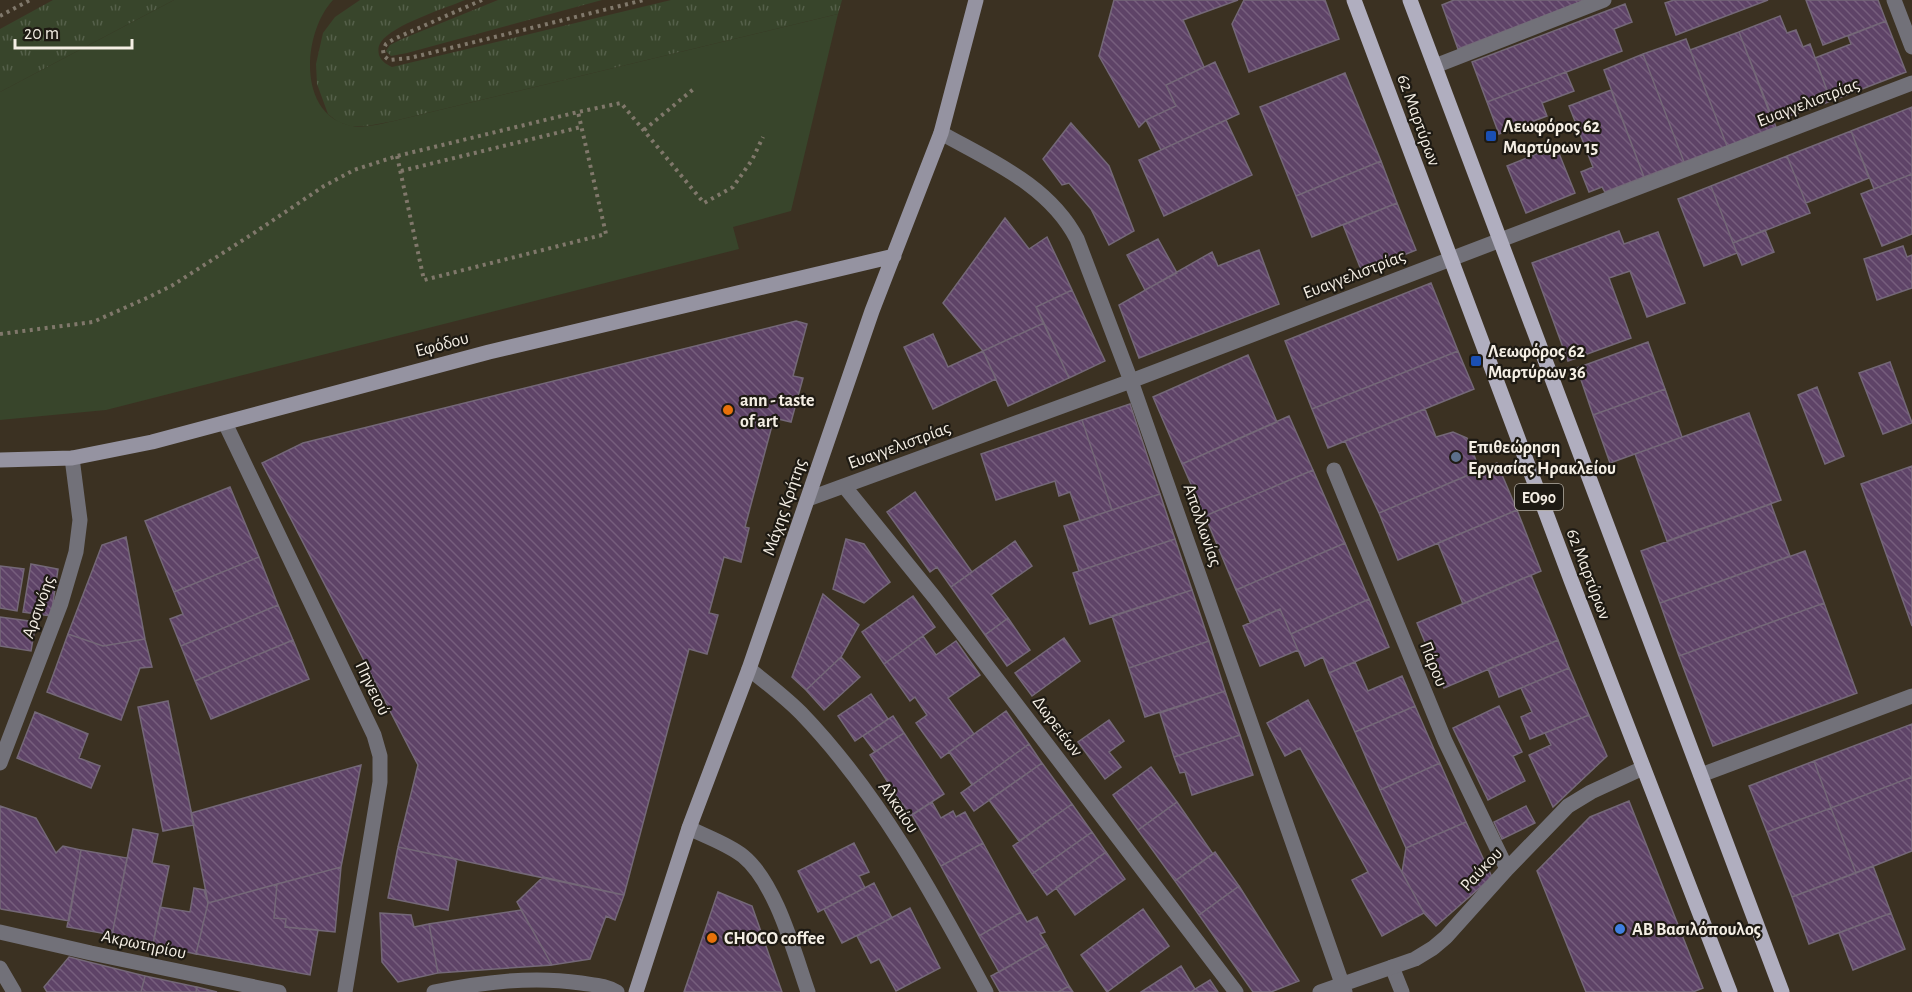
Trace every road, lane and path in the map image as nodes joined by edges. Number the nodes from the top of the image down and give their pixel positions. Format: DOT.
graph roads {
  1 [pos="30,0"];
  2 [pos="482,0"];
  3 [pos="645,0"];
  4 [pos="976,0"];
  5 [pos="1354,0"];
  6 [pos="1410,0"];
  7 [pos="1604,0"];
  8 [pos="1894,0"];
  9 [pos="0,16"];
  10 [pos="1912,47"];
  11 [pos="1435,66"];
  12 [pos="1912,83"];
  13 [pos="696,87"];
  14 [pos="578,112"];
  15 [pos="581,127"];
  16 [pos="644,130"];
  17 [pos="941,133"];
  18 [pos="763,136"];
  19 [pos="397,156"];
  20 [pos="401,171"];
  21 [pos="1499,240"];
  22 [pos="894,256"];
  23 [pos="1449,259"];
  24 [pos="0,334"];
  25 [pos="1131,381"];
  26 [pos="225,423"];
  27 [pos="72,458"];
  28 [pos="0,460"];
  29 [pos="1334,470"];
  30 [pos="844,486"];
  31 [pos="808,499"];
  32 [pos="749,669"];
  33 [pos="1912,696"];
  34 [pos="0,763"];
  35 [pos="1643,768"];
  36 [pos="1701,776"];
  37 [pos="689,828"];
  38 [pos="1507,869"];
  39 [pos="0,932"];
  40 [pos="1392,967"];
  41 [pos="0,968"];
  42 [pos="1344,988"];
  43 [pos="14,992"];
  44 [pos="279,992"];
  45 [pos="345,992"];
  46 [pos="434,992"];
  47 [pos="617,992"];
  48 [pos="636,992"];
  49 [pos="808,992"];
  50 [pos="986,992"];
  51 [pos="1236,992"];
  52 [pos="1320,992"];
  53 [pos="1402,992"];
  54 [pos="1730,992"];
  55 [pos="1782,992"];
  1 -- 9 [label="path"];
  2 -- 3 [label="path"];
  4 -- 17 [label="street, Μάχης Κρήτης"];
  5 -- 23 [label="main road, 62 Μαρτύρων / ΕΟ90"];
  6 -- 11 [label="main road, 62 Μαρτύρων / ΕΟ90"];
  7 -- 11 [label="street"];
  8 -- 10 [label="street"];
  11 -- 21 [label="main road, 62 Μαρτύρων / ΕΟ90"];
  12 -- 21 [label="street, Ευαγγελιστρίας"];
  13 -- 16 [label="path"];
  14 -- 15 [label="path"];
  14 -- 16 [label="path"];
  14 -- 19 [label="path"];
  15 -- 20 [label="path"];
  15 -- 20 [label="path"];
  16 -- 18 [label="path"];
  17 -- 22 [label="street, Μάχης Κρήτης"];
  17 -- 25 [label="street, Απολλωνίας"];
  19 -- 20 [label="path"];
  19 -- 24 [label="path"];
  21 -- 23 [label="street, Ευαγγελιστρίας"];
  21 -- 36 [label="main road, 62 Μαρτύρων / ΕΟ90"];
  22 -- 26 [label="street, Εφόδου"];
  22 -- 31 [label="street, Μάχης Κρήτης"];
  23 -- 25 [label="street, Ευαγγελιστρίας"];
  23 -- 35 [label="main road, 62 Μαρτύρων / ΕΟ90"];
  25 -- 30 [label="street, Ευαγγελιστρίας"];
  25 -- 42 [label="street, Απολλωνίας"];
  26 -- 27 [label="street, Εφόδου"];
  26 -- 45 [label="street, Πηνειού"];
  27 -- 28 [label="street, Εφόδου"];
  27 -- 34 [label="street, Αρσινόης"];
  29 -- 38 [label="street, Πάρου"];
  30 -- 31 [label="street, Ευαγγελιστρίας"];
  30 -- 51 [label="street, Δωρειέων"];
  31 -- 32 [label="street, Μάχης Κρήτης"];
  32 -- 37 [label="street, Μάχης Κρήτης"];
  32 -- 50 [label="street, Αλκαίου"];
  33 -- 36 [label="street"];
  35 -- 38 [label="street, Ραύκου"];
  35 -- 54 [label="main road, 62 Μαρτύρων / ΕΟ90"];
  36 -- 55 [label="main road, 62 Μαρτύρων / ΕΟ90"];
  37 -- 48 [label="street, Μάχης Κρήτης"];
  37 -- 49 [label="street"];
  38 -- 40 [label="street, Ραύκου"];
  39 -- 44 [label="street, Ακρωτηρίου"];
  40 -- 42 [label="street, Ραύκου"];
  40 -- 53 [label="street"];
  41 -- 43 [label="street"];
  42 -- 52 [label="street"];
  46 -- 47 [label="street"];
}
